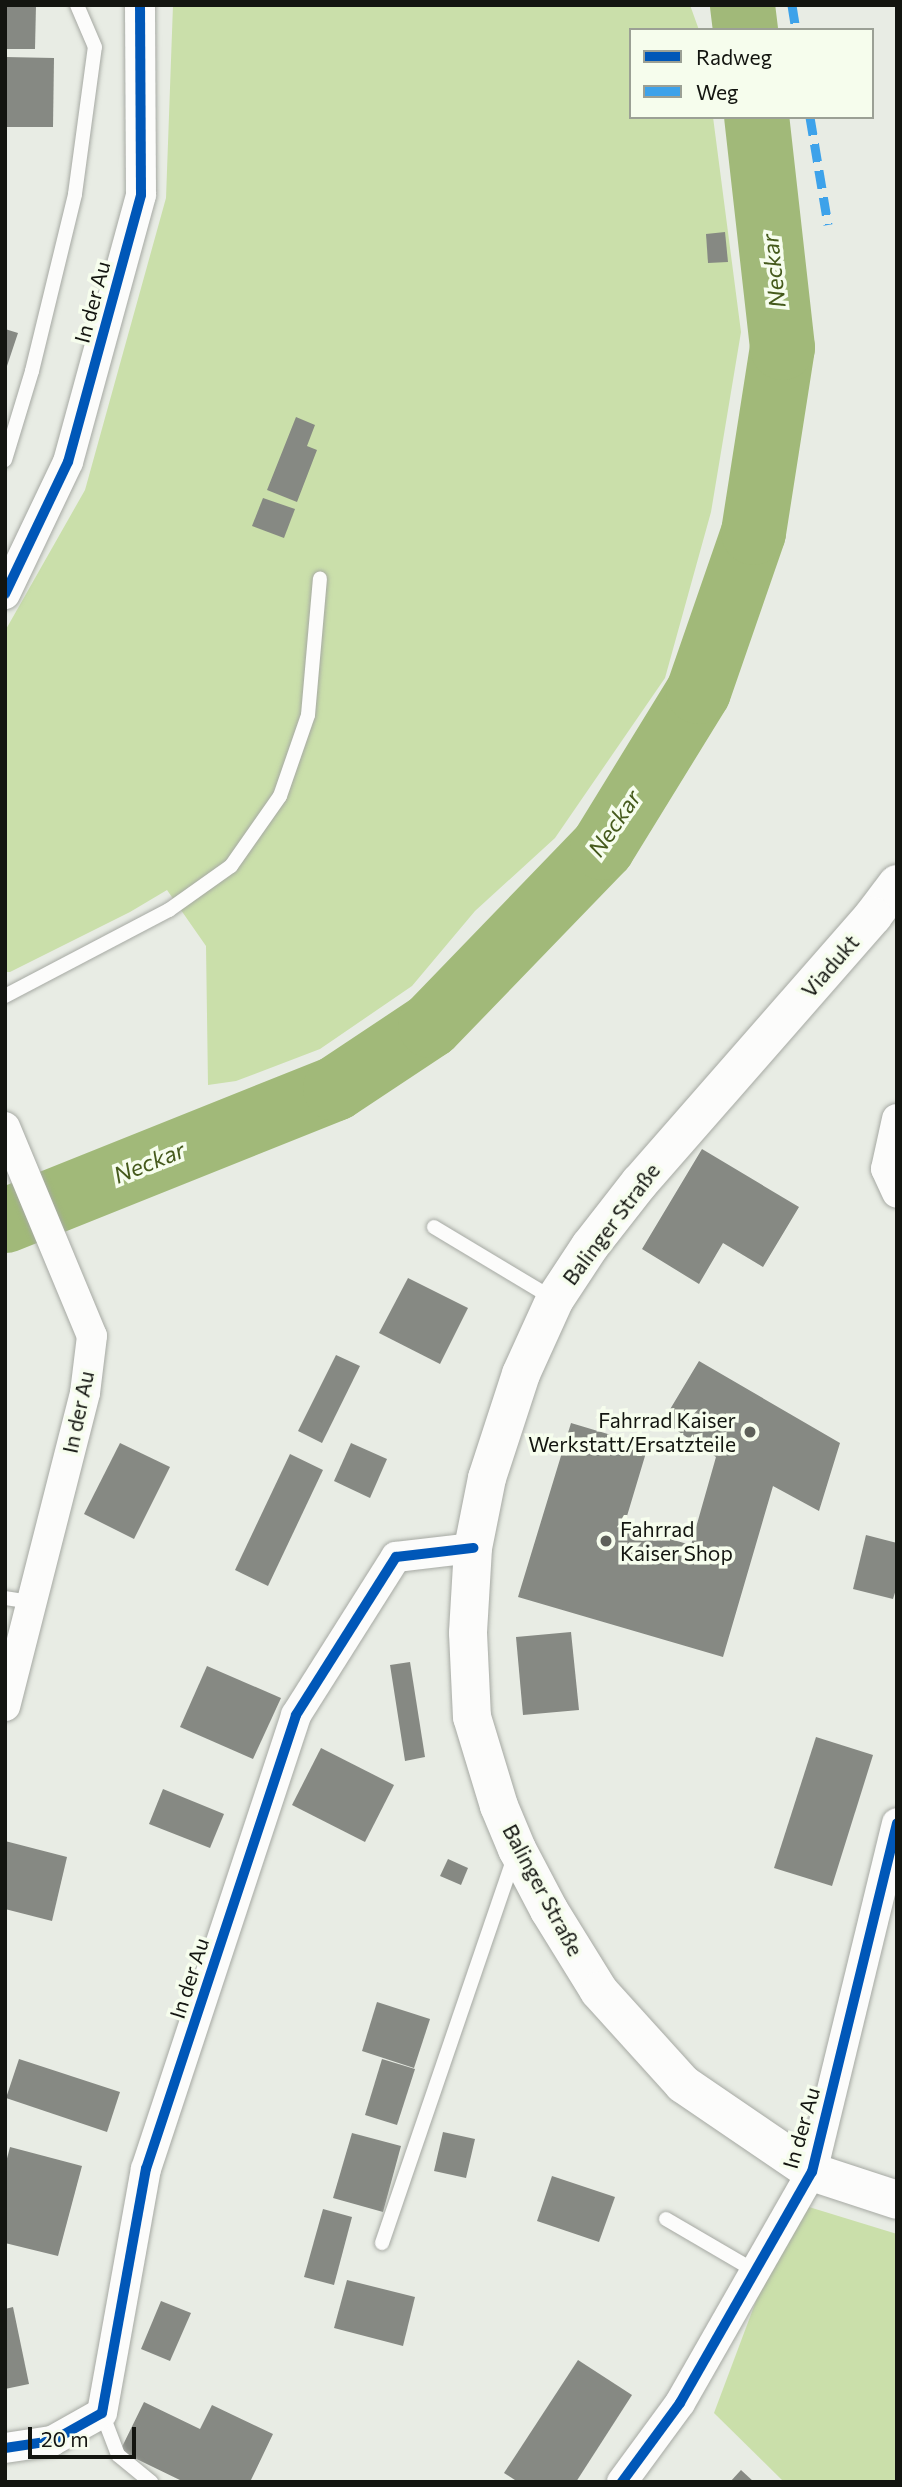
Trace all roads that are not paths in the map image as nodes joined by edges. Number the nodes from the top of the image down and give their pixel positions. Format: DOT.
graph roads {
  1 [pos="77,5"];
  2 [pos="140,5"];
  3 [pos="5,460"];
  4 [pos="320,579"];
  5 [pos="5,594"];
  6 [pos="897,884"];
  7 [pos="5,996"];
  8 [pos="761,1045"];
  9 [pos="897,1119"];
  10 [pos="9,1136"];
  11 [pos="897,1193"];
  12 [pos="434,1227"];
  13 [pos="555,1299"];
  14 [pos="473,1548"];
  15 [pos="18,1600"];
  16 [pos="5,1706"];
  17 [pos="897,1823"];
  18 [pos="516,1849"];
  19 [pos="812,2172"];
  20 [pos="897,2200"];
  21 [pos="666,2219"];
  22 [pos="382,2243"];
  23 [pos="754,2271"];
  24 [pos="102,2413"];
  25 [pos="5,2448"];
  26 [pos="150,2482"];
  27 [pos="622,2482"];
  1 -- 3 [label="lane"];
  2 -- 5 [label="street, In der Au"];
  4 -- 7 [label="lane"];
  6 -- 8 [label="main road, Viadukt"];
  8 -- 13 [label="main road, Balinger Straße"];
  9 -- 11 [label="street"];
  10 -- 15 [label="street, In der Au"];
  12 -- 13 [label="lane"];
  13 -- 14 [label="main road, Balinger Straße"];
  14 -- 18 [label="main road, Balinger Straße"];
  14 -- 24 [label="street, In der Au"];
  15 -- 16 [label="street, In der Au"];
  17 -- 19 [label="street, In der Au"];
  18 -- 19 [label="main road, Balinger Straße"];
  18 -- 22 [label="lane"];
  19 -- 20 [label="main road, Balinger Straße"];
  19 -- 23 [label="street, In der Au"];
  21 -- 23 [label="lane"];
  23 -- 27 [label="street, In der Au"];
  24 -- 25 [label="street"];
  24 -- 26 [label="lane"];
}
